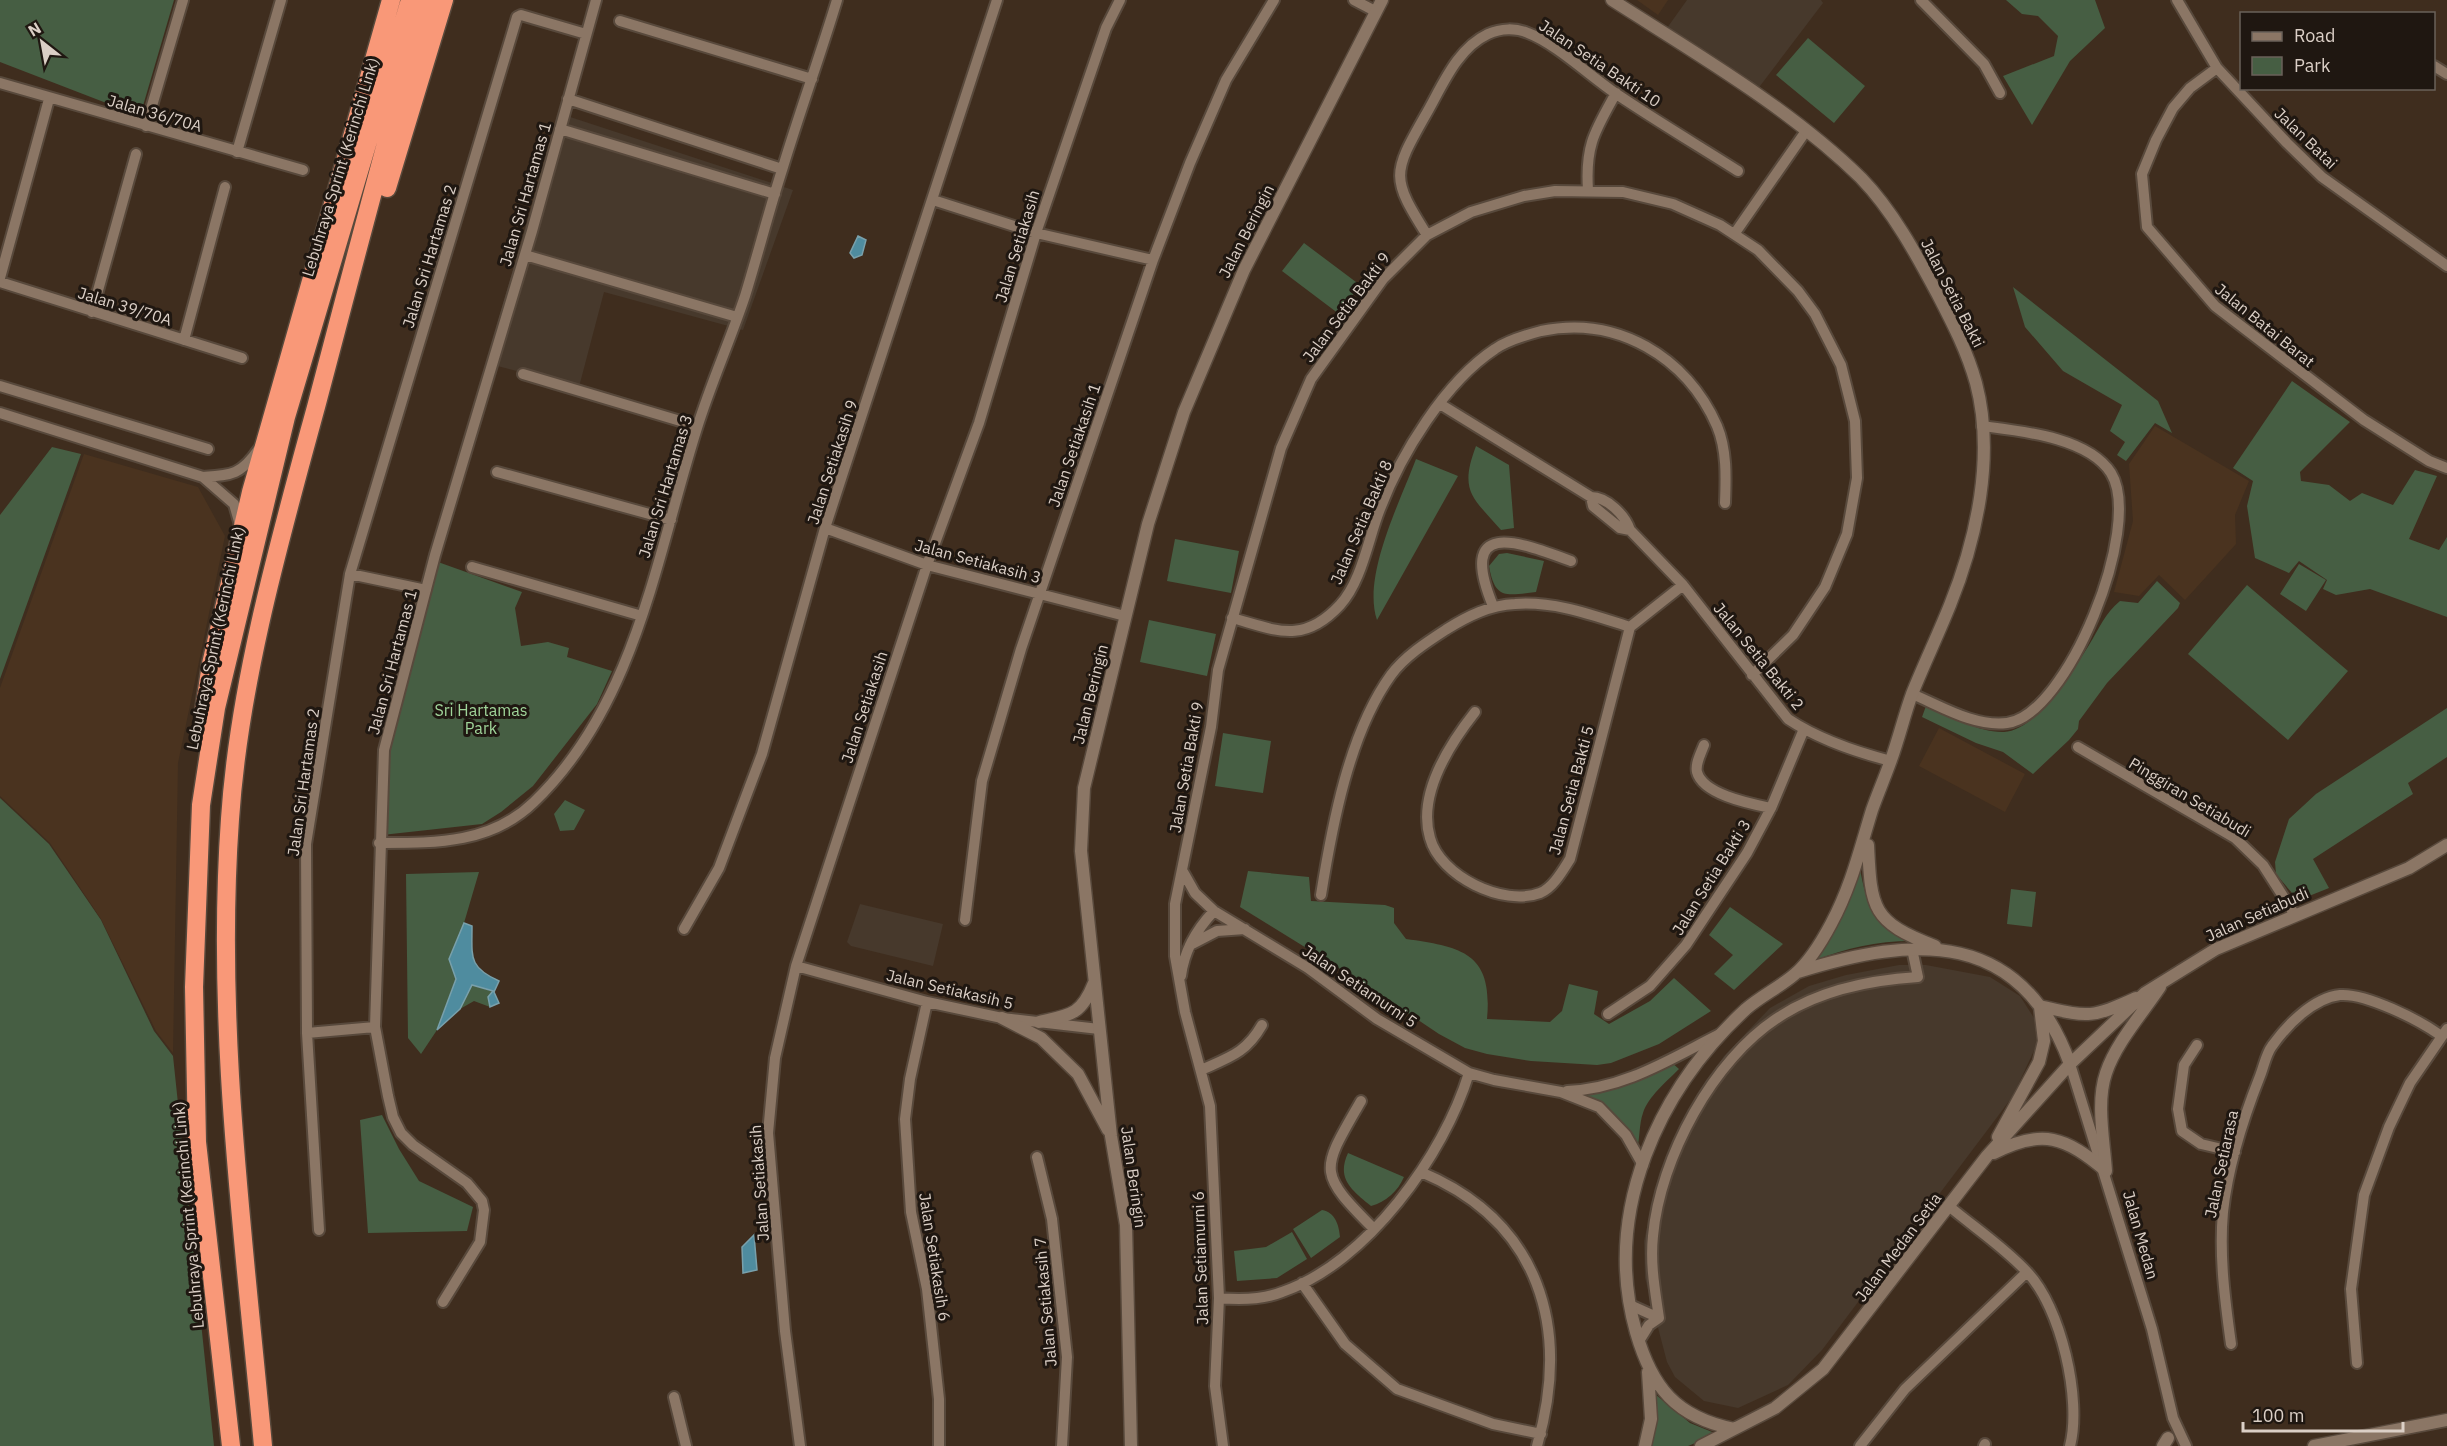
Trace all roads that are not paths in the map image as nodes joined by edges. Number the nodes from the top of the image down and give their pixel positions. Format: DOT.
graph roads {
  1 [pos="183,0"];
  2 [pos="281,0"];
  3 [pos="391,0"];
  4 [pos="410,0"];
  5 [pos="426,0"];
  6 [pos="444,0"];
  7 [pos="596,0"];
  8 [pos="837,0"];
  9 [pos="997,0"];
  10 [pos="1120,0"];
  11 [pos="1274,0"];
  12 [pos="1354,0"];
  13 [pos="1382,0"];
  14 [pos="1388,0"];
  15 [pos="1612,0"];
  16 [pos="1921,0"];
  17 [pos="2178,0"];
  18 [pos="1375,11"];
  19 [pos="620,21"];
  20 [pos="586,34"];
  21 [pos="403,52"];
  22 [pos="2217,68"];
  23 [pos="812,79"];
  24 [pos="0,83"];
  25 [pos="1616,93"];
  26 [pos="2000,93"];
  27 [pos="49,99"];
  28 [pos="568,99"];
  29 [pos="146,126"];
  30 [pos="560,129"];
  31 [pos="1806,131"];
  32 [pos="237,152"];
  33 [pos="136,154"];
  34 [pos="782,169"];
  35 [pos="303,170"];
  36 [pos="1738,171"];
  37 [pos="225,188"];
  38 [pos="1588,190"];
  39 [pos="775,194"];
  40 [pos="933,200"];
  41 [pos="1036,233"];
  42 [pos="1735,233"];
  43 [pos="1427,235"];
  44 [pos="525,255"];
  45 [pos="1153,260"];
  46 [pos="2447,266"];
  47 [pos="0,280"];
  48 [pos="92,312"];
  49 [pos="737,317"];
  50 [pos="184,340"];
  51 [pos="242,358"];
  52 [pos="523,374"];
  53 [pos="0,386"];
  54 [pos="1440,404"];
  55 [pos="0,413"];
  56 [pos="698,426"];
  57 [pos="1982,426"];
  58 [pos="269,429"];
  59 [pos="208,449"];
  60 [pos="2447,468"];
  61 [pos="497,472"];
  62 [pos="203,477"];
  63 [pos="296,479"];
  64 [pos="1725,503"];
  65 [pos="671,520"];
  66 [pos="825,528"];
  67 [pos="239,542"];
  68 [pos="1571,561"];
  69 [pos="927,565"];
  70 [pos="472,567"];
  71 [pos="350,574"];
  72 [pos="1683,585"];
  73 [pos="426,590"];
  74 [pos="1041,593"];
  75 [pos="1493,606"];
  76 [pos="642,616"];
  77 [pos="1125,616"];
  78 [pos="1232,618"];
  79 [pos="1630,627"];
  80 [pos="1752,675"];
  81 [pos="1912,694"];
  82 [pos="1475,712"];
  83 [pos="1804,729"];
  84 [pos="1704,746"];
  85 [pos="2078,747"];
  86 [pos="1891,761"];
  87 [pos="201,805"];
  88 [pos="1771,808"];
  89 [pos="1867,832"];
  90 [pos="379,843"];
  91 [pos="2447,845"];
  92 [pos="1182,870"];
  93 [pos="1321,895"];
  94 [pos="1214,911"];
  95 [pos="2295,915"];
  96 [pos="965,920"];
  97 [pos="684,929"];
  98 [pos="1247,929"];
  99 [pos="1190,945"];
  100 [pos="1912,949"];
  101 [pos="1944,949"];
  102 [pos="796,966"];
  103 [pos="1797,972"];
  104 [pos="1095,979"];
  105 [pos="2162,983"];
  106 [pos="1180,985"];
  107 [pos="2145,993"];
  108 [pos="927,1002"];
  109 [pos="2040,1006"];
  110 [pos="1608,1014"];
  111 [pos="1002,1018"];
  112 [pos="1039,1022"];
  113 [pos="1262,1025"];
  114 [pos="375,1027"];
  115 [pos="1099,1029"];
  116 [pos="2444,1032"];
  117 [pos="306,1033"];
  118 [pos="1723,1033"];
  119 [pos="2197,1045"];
  120 [pos="2070,1064"];
  121 [pos="1201,1070"];
  122 [pos="1469,1073"];
  123 [pos="1561,1092"];
  124 [pos="1361,1101"];
  125 [pos="1111,1136"];
  126 [pos="2235,1152"];
  127 [pos="1987,1156"];
  128 [pos="1037,1157"];
  129 [pos="1643,1165"];
  130 [pos="2106,1171"];
  131 [pos="1421,1172"];
  132 [pos="1950,1207"];
  133 [pos="1374,1229"];
  134 [pos="319,1230"];
  135 [pos="2027,1272"];
  136 [pos="1302,1283"];
  137 [pos="1219,1298"];
  138 [pos="443,1302"];
  139 [pos="1630,1305"];
  140 [pos="1659,1318"];
  141 [pos="1639,1341"];
  142 [pos="2230,1344"];
  143 [pos="2358,1363"];
  144 [pos="1648,1367"];
  145 [pos="675,1397"];
  146 [pos="2174,1418"];
  147 [pos="2447,1420"];
  148 [pos="1734,1428"];
  149 [pos="1540,1434"];
  150 [pos="2166,1443"];
  151 [pos="231,1446"];
  152 [pos="263,1446"];
  153 [pos="686,1446"];
  154 [pos="800,1446"];
  155 [pos="939,1446"];
  156 [pos="1062,1446"];
  157 [pos="1131,1446"];
  158 [pos="1223,1446"];
  159 [pos="1537,1446"];
  160 [pos="1645,1446"];
  161 [pos="1701,1446"];
  162 [pos="1860,1446"];
  163 [pos="2070,1446"];
  164 [pos="2187,1446"];
  165 [pos="2314,1446"];
  1 -- 29 [label="street"];
  2 -- 32 [label="street"];
  3 -- 58 [label="highway"];
  4 -- 21 [label="highway, Lebuhraya Sprint (Kerinchi Link)"];
  5 -- 21 [label="highway, Lebuhraya Sprint (Kerinchi Link)"];
  6 -- 63 [label="highway"];
  7 -- 20 [label="street, Jalan Sri Hartamas 1"];
  8 -- 23 [label="street, Jalan Sri Hartamas 3"];
  9 -- 40 [label="street, Jalan Setiakasih 9"];
  10 -- 41 [label="street, Jalan Setiakasih"];
  11 -- 45 [label="street, Jalan Setiakasih 1"];
  12 -- 18 [label="street"];
  13 -- 18 [label="street, Jalan Beringin"];
  14 -- 18 [label="street"];
  15 -- 31 [label="street, Jalan Setia Bakti"];
  16 -- 26 [label="street"];
  17 -- 22 [label="street, Jalan Batai"];
  18 -- 77 [label="street, Jalan Beringin"];
  19 -- 23 [label="street"];
  20 -- 28 [label="street, Jalan Sri Hartamas 1"];
  20 -- 71 [label="street, Jalan Sri Hartamas 2"];
  21 -- 63 [label="highway, Lebuhraya Sprint (Kerinchi Link)"];
  21 -- 87 [label="highway, Lebuhraya Sprint (Kerinchi Link)"];
  22 -- 46 [label="street, Jalan Batai"];
  22 -- 60 [label="street, Jalan Batai Barat"];
  23 -- 34 [label="street, Jalan Sri Hartamas 3"];
  24 -- 27 [label="street, Jalan 36/70A"];
  25 -- 36 [label="street, Jalan Setia Bakti 10"];
  25 -- 38 [label="street"];
  25 -- 43 [label="street, Jalan Setia Bakti 10"];
  27 -- 29 [label="street, Jalan 36/70A"];
  27 -- 47 [label="street"];
  28 -- 30 [label="street, Jalan Sri Hartamas 1"];
  28 -- 34 [label="street"];
  29 -- 32 [label="street, Jalan 36/70A"];
  30 -- 39 [label="street"];
  30 -- 44 [label="street, Jalan Sri Hartamas 1"];
  31 -- 42 [label="street"];
  31 -- 57 [label="street, Jalan Setia Bakti"];
  32 -- 35 [label="street, Jalan 36/70A"];
  33 -- 48 [label="street"];
  34 -- 39 [label="street, Jalan Sri Hartamas 3"];
  37 -- 50 [label="street"];
  38 -- 42 [label="street, Jalan Setia Bakti 9"];
  38 -- 43 [label="street, Jalan Setia Bakti 9"];
  39 -- 49 [label="street, Jalan Sri Hartamas 3"];
  40 -- 41 [label="street"];
  40 -- 66 [label="street, Jalan Setiakasih 9"];
  41 -- 45 [label="street"];
  41 -- 69 [label="street, Jalan Setiakasih"];
  42 -- 80 [label="street, Jalan Setia Bakti 9"];
  43 -- 78 [label="street, Jalan Setia Bakti 9"];
  44 -- 49 [label="street"];
  44 -- 73 [label="street, Jalan Sri Hartamas 1"];
  45 -- 74 [label="street, Jalan Setiakasih 1"];
  47 -- 48 [label="street, Jalan 39/70A"];
  48 -- 50 [label="street, Jalan 39/70A"];
  49 -- 56 [label="street, Jalan Sri Hartamas 3"];
  50 -- 51 [label="street, Jalan 39/70A"];
  52 -- 56 [label="street"];
  53 -- 59 [label="street"];
  54 -- 64 [label="street, Jalan Setia Bakti 8"];
  54 -- 72 [label="street, Jalan Setia Bakti 2"];
  54 -- 78 [label="street, Jalan Setia Bakti 8"];
  55 -- 62 [label="street"];
  56 -- 65 [label="street, Jalan Sri Hartamas 3"];
  57 -- 81 [label="street, Jalan Setia Bakti"];
  57 -- 81 [label="street"];
  58 -- 62 [label="street"];
  58 -- 67 [label="highway"];
  61 -- 65 [label="street"];
  62 -- 67 [label="street"];
  63 -- 152 [label="highway, Lebuhraya Sprint (Kerinchi Link)"];
  65 -- 76 [label="street, Jalan Sri Hartamas 3"];
  66 -- 69 [label="street, Jalan Setiakasih 3"];
  66 -- 97 [label="street, Jalan Setiakasih 9"];
  67 -- 87 [label="highway"];
  68 -- 75 [label="street"];
  69 -- 74 [label="street, Jalan Setiakasih 3"];
  69 -- 102 [label="street, Jalan Setiakasih"];
  70 -- 76 [label="street"];
  71 -- 73 [label="street"];
  71 -- 117 [label="street, Jalan Sri Hartamas 2"];
  72 -- 79 [label="street"];
  72 -- 80 [label="street, Jalan Setia Bakti 2"];
  73 -- 90 [label="street, Jalan Sri Hartamas 1"];
  74 -- 77 [label="street, Jalan Setiakasih 3"];
  74 -- 96 [label="street, Jalan Setiakasih 1"];
  75 -- 79 [label="street"];
  75 -- 93 [label="street"];
  76 -- 90 [label="street, Jalan Sri Hartamas 3"];
  77 -- 104 [label="street, Jalan Beringin"];
  78 -- 92 [label="street, Jalan Setia Bakti 9"];
  79 -- 82 [label="street, Jalan Setia Bakti 5"];
  80 -- 83 [label="street, Jalan Setia Bakti 2"];
  81 -- 86 [label="street, Jalan Setia Bakti"];
  83 -- 86 [label="street, Jalan Setia Bakti 2"];
  83 -- 88 [label="street, Jalan Setia Bakti 3"];
  84 -- 88 [label="street"];
  85 -- 95 [label="street, Pinggiran Setiabudi"];
  86 -- 89 [label="street, Jalan Setia Bakti"];
  87 -- 151 [label="highway, Lebuhraya Sprint (Kerinchi Link)"];
  88 -- 110 [label="street, Jalan Setia Bakti 3"];
  89 -- 101 [label="street, Jalan Setia Bakti"];
  89 -- 103 [label="street, Jalan Setia Bakti"];
  90 -- 114 [label="street, Jalan Sri Hartamas 1"];
  91 -- 95 [label="street, Jalan Setiabudi"];
  92 -- 94 [label="street, Jalan Setiamurni 5"];
  92 -- 106 [label="street, Jalan Setiamurni 6"];
  94 -- 98 [label="street, Jalan Setiamurni 5"];
  94 -- 99 [label="street, Jalan Setiamurni 6"];
  95 -- 105 [label="street, Jalan Setiabudi"];
  98 -- 99 [label="street"];
  98 -- 122 [label="street, Jalan Setiamurni 5"];
  99 -- 106 [label="street, Jalan Setiamurni 6"];
  100 -- 101 [label="street, Jalan Setia Bakti"];
  100 -- 103 [label="street, Jalan Setia Bakti"];
  100 -- 140 [label="street"];
  101 -- 109 [label="street, Jalan Setia Bakti"];
  102 -- 108 [label="street, Jalan Setiakasih 5"];
  102 -- 154 [label="street, Jalan Setiakasih"];
  103 -- 118 [label="street"];
  104 -- 112 [label="street"];
  104 -- 115 [label="street, Jalan Beringin"];
  105 -- 107 [label="street, Jalan Setiabudi"];
  105 -- 130 [label="street"];
  106 -- 121 [label="street, Jalan Setiamurni 6"];
  107 -- 109 [label="street"];
  107 -- 120 [label="street, Jalan Setiabudi"];
  108 -- 111 [label="street, Jalan Setiakasih 5"];
  108 -- 155 [label="street, Jalan Setiakasih 6"];
  109 -- 120 [label="street, Jalan Setia Bakti"];
  109 -- 127 [label="street"];
  111 -- 112 [label="street, Jalan Setiakasih 5"];
  111 -- 125 [label="street"];
  112 -- 115 [label="street, Jalan Setiakasih 5"];
  113 -- 121 [label="street"];
  114 -- 117 [label="street"];
  114 -- 138 [label="street, Jalan Sri Hartamas 1"];
  115 -- 125 [label="street, Jalan Beringin"];
  116 -- 126 [label="street, Jalan Setiarasa"];
  116 -- 143 [label="street"];
  117 -- 134 [label="street, Jalan Sri Hartamas 2"];
  118 -- 123 [label="street, Jalan Setiamurni 5"];
  118 -- 129 [label="street"];
  119 -- 126 [label="street"];
  120 -- 127 [label="street, Jalan Medan Setia"];
  120 -- 130 [label="street, Jalan Medan"];
  121 -- 137 [label="street, Jalan Setiamurni 6"];
  122 -- 123 [label="street, Jalan Setiamurni 5"];
  122 -- 131 [label="street"];
  123 -- 129 [label="street, Jalan Setiamurni 5"];
  124 -- 133 [label="street"];
  125 -- 157 [label="street, Jalan Beringin"];
  126 -- 142 [label="street, Jalan Setiarasa"];
  127 -- 130 [label="street"];
  127 -- 132 [label="street, Jalan Medan Setia"];
  128 -- 156 [label="street, Jalan Setiakasih 7"];
  129 -- 139 [label="street"];
  130 -- 146 [label="street, Jalan Medan"];
  131 -- 133 [label="street"];
  131 -- 149 [label="street"];
  132 -- 135 [label="street"];
  132 -- 148 [label="street, Jalan Medan Setia"];
  133 -- 136 [label="street"];
  135 -- 162 [label="street"];
  135 -- 163 [label="street"];
  136 -- 137 [label="street"];
  136 -- 149 [label="street"];
  137 -- 158 [label="street, Jalan Setiamurni 6"];
  139 -- 140 [label="street"];
  139 -- 141 [label="street"];
  140 -- 141 [label="street"];
  141 -- 144 [label="street"];
  144 -- 148 [label="street"];
  144 -- 160 [label="street"];
  145 -- 153 [label="street"];
  146 -- 150 [label="street"];
  146 -- 164 [label="street, Jalan Medan"];
  147 -- 165 [label="street"];
  148 -- 161 [label="street, Jalan Medan Setia"];
  149 -- 159 [label="street"];
}
